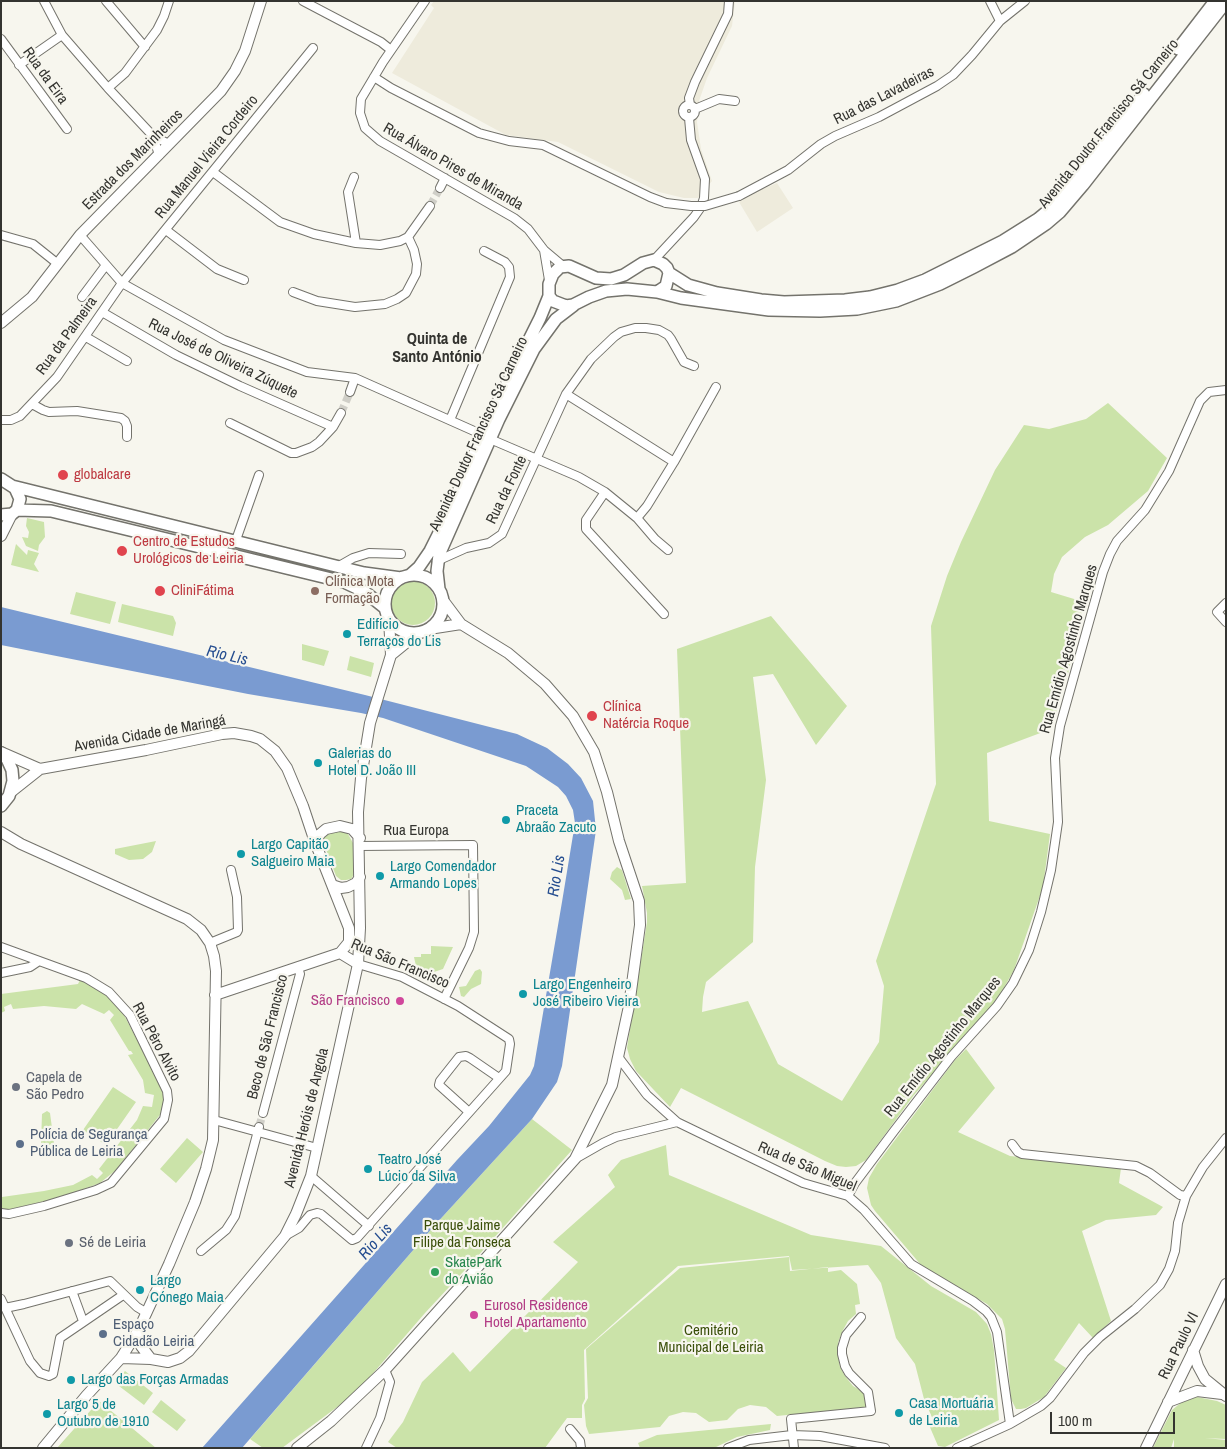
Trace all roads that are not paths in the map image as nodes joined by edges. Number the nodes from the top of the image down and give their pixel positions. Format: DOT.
graph roads {
  1 [pos="44,1"];
  2 [pos="106,1"];
  3 [pos="169,1"];
  4 [pos="261,1"];
  5 [pos="303,1"];
  6 [pos="425,1"];
  7 [pos="729,1"];
  8 [pos="990,1"];
  9 [pos="1025,1"];
  10 [pos="1215,1"];
  11 [pos="1226,2"];
  12 [pos="1000,20"];
  13 [pos="62,35"];
  14 [pos="1,40"];
  15 [pos="145,47"];
  16 [pos="314,48"];
  17 [pos="391,50"];
  18 [pos="19,65"];
  19 [pos="374,77"];
  20 [pos="108,88"];
  21 [pos="735,101"];
  22 [pos="692,107"];
  23 [pos="67,129"];
  24 [pos="153,136"];
  25 [pos="170,144"];
  26 [pos="159,154"];
  27 [pos="213,172"];
  28 [pos="354,177"];
  29 [pos="444,178"];
  30 [pos="440,188"];
  31 [pos="430,206"];
  32 [pos="166,230"];
  33 [pos="1,235"];
  34 [pos="80,235"];
  35 [pos="408,237"];
  36 [pos="356,243"];
  37 [pos="666,247"];
  38 [pos="544,250"];
  39 [pos="484,251"];
  40 [pos="654,260"];
  41 [pos="58,264"];
  42 [pos="106,265"];
  43 [pos="562,266"];
  44 [pos="668,270"];
  45 [pos="244,280"];
  46 [pos="122,283"];
  47 [pos="549,284"];
  48 [pos="293,292"];
  49 [pos="657,292"];
  50 [pos="549,296"];
  51 [pos="82,297"];
  52 [pos="574,306"];
  53 [pos="102,312"];
  54 [pos="1,323"];
  55 [pos="86,337"];
  56 [pos="127,361"];
  57 [pos="694,366"];
  58 [pos="356,378"];
  59 [pos="716,387"];
  60 [pos="1226,390"];
  61 [pos="350,392"];
  62 [pos="566,394"];
  63 [pos="32,404"];
  64 [pos="341,413"];
  65 [pos="1,420"];
  66 [pos="450,420"];
  67 [pos="230,423"];
  68 [pos="333,427"];
  69 [pos="127,437"];
  70 [pos="487,437"];
  71 [pos="537,459"];
  72 [pos="674,462"];
  73 [pos="259,475"];
  74 [pos="1,479"];
  75 [pos="12,486"];
  76 [pos="605,492"];
  77 [pos="10,513"];
  78 [pos="637,518"];
  79 [pos="1,535"];
  80 [pos="236,540"];
  81 [pos="668,550"];
  82 [pos="402,554"];
  83 [pos="437,561"];
  84 [pos="339,566"];
  85 [pos="405,577"];
  86 [pos="441,594"];
  87 [pos="1226,603"];
  88 [pos="387,614"];
  89 [pos="664,614"];
  90 [pos="1226,622"];
  91 [pos="461,624"];
  92 [pos="423,631"];
  93 [pos="391,655"];
  94 [pos="1,752"];
  95 [pos="40,769"];
  96 [pos="10,792"];
  97 [pos="1,806"];
  98 [pos="358,812"];
  99 [pos="307,820"];
  100 [pos="345,826"];
  101 [pos="326,829"];
  102 [pos="1,832"];
  103 [pos="315,842"];
  104 [pos="360,842"];
  105 [pos="231,870"];
  106 [pos="360,877"];
  107 [pos="332,884"];
  108 [pos="210,943"];
  109 [pos="1,948"];
  110 [pos="340,953"];
  111 [pos="39,961"];
  112 [pos="358,964"];
  113 [pos="298,967"];
  114 [pos="1,973"];
  115 [pos="215,995"];
  116 [pos="444,998"];
  117 [pos="616,1056"];
  118 [pos="499,1078"];
  119 [pos="469,1112"];
  120 [pos="263,1113"];
  121 [pos="214,1120"];
  122 [pos="676,1122"];
  123 [pos="259,1130"];
  124 [pos="1226,1138"];
  125 [pos="1012,1144"];
  126 [pos="317,1148"];
  127 [pos="575,1160"];
  128 [pos="311,1176"];
  129 [pos="848,1196"];
  130 [pos="1186,1196"];
  131 [pos="1,1213"];
  132 [pos="369,1226"];
  133 [pos="285,1236"];
  134 [pos="201,1251"];
  135 [pos="1226,1284"];
  136 [pos="72,1291"];
  137 [pos="123,1295"];
  138 [pos="1,1299"];
  139 [pos="5,1308"];
  140 [pos="145,1317"];
  141 [pos="862,1317"];
  142 [pos="83,1321"];
  143 [pos="138,1331"];
  144 [pos="1194,1350"];
  145 [pos="121,1358"];
  146 [pos="151,1359"];
  147 [pos="385,1370"];
  148 [pos="1181,1376"];
  149 [pos="1205,1379"];
  150 [pos="1198,1390"];
  151 [pos="1224,1395"];
  152 [pos="1168,1402"];
  153 [pos="1010,1424"];
  154 [pos="570,1429"];
  155 [pos="792,1435"];
  156 [pos="42,1448"];
  157 [pos="297,1448"];
  158 [pos="366,1448"];
  159 [pos="582,1448"];
  160 [pos="728,1448"];
  161 [pos="794,1448"];
  162 [pos="885,1448"];
  163 [pos="957,1448"];
  164 [pos="1146,1448"];
  1 -- 13 [label="street"];
  2 -- 15 [label="street"];
  3 -- 15 [label="street"];
  4 -- 25 [label="main road, Estrada dos Marinheiros"];
  5 -- 17 [label="street"];
  6 -- 17 [label="street, Rua Álvaro Pires de Miranda"];
  7 -- 22 [label="street"];
  8 -- 12 [label="street"];
  9 -- 12 [label="street, Rua das Lavadeiras"];
  10 -- 44 [label="main road, Avenida Doutor Francisco Sá Carneiro"];
  11 -- 49 [label="main road, Avenida Doutor Francisco Sá Carneiro"];
  12 -- 19 [label="street, Rua das Lavadeiras, bridge"];
  13 -- 18 [label="street"];
  13 -- 20 [label="street"];
  14 -- 18 [label="street, Rua da Eira"];
  15 -- 20 [label="street"];
  16 -- 27 [label="street, Rua Manuel Vieira Cordeiro"];
  17 -- 19 [label="street, Rua Álvaro Pires de Miranda"];
  18 -- 23 [label="street, Rua da Eira"];
  19 -- 29 [label="street, Rua Álvaro Pires de Miranda"];
  20 -- 24 [label="street"];
  21 -- 22 [label="street"];
  22 -- 37 [label="street"];
  24 -- 25 [label="street"];
  24 -- 26 [label="street"];
  25 -- 26 [label="main road, Estrada dos Marinheiros"];
  26 -- 34 [label="main road, Estrada dos Marinheiros"];
  27 -- 32 [label="street, Rua Manuel Vieira Cordeiro"];
  27 -- 36 [label="street"];
  28 -- 36 [label="street"];
  29 -- 30 [label="street"];
  29 -- 38 [label="street, Rua Álvaro Pires de Miranda"];
  31 -- 35 [label="street"];
  32 -- 45 [label="street"];
  32 -- 46 [label="street, Rua Manuel Vieira Cordeiro"];
  33 -- 41 [label="street"];
  34 -- 41 [label="main road, Estrada dos Marinheiros"];
  34 -- 42 [label="street"];
  35 -- 36 [label="street"];
  35 -- 48 [label="street"];
  37 -- 40 [label="street"];
  37 -- 44 [label="street"];
  38 -- 43 [label="street, Rua Álvaro Pires de Miranda"];
  38 -- 47 [label="street, Rua Álvaro Pires de Miranda"];
  39 -- 66 [label="street"];
  40 -- 43 [label="main road"];
  40 -- 44 [label="main road, Avenida Doutor Francisco Sá Carneiro"];
  41 -- 54 [label="main road, Estrada dos Marinheiros"];
  42 -- 46 [label="street"];
  42 -- 51 [label="street"];
  43 -- 47 [label="main road"];
  44 -- 49 [label="main road"];
  46 -- 53 [label="street, Rua da Palmeira"];
  46 -- 58 [label="street"];
  47 -- 50 [label="main road"];
  49 -- 52 [label="main road, Avenida Doutor Francisco Sá Carneiro"];
  50 -- 52 [label="main road"];
  50 -- 70 [label="main road, Avenida Doutor Francisco Sá Carneiro"];
  52 -- 70 [label="main road, Avenida Doutor Francisco Sá Carneiro"];
  53 -- 55 [label="street, Rua da Palmeira"];
  53 -- 68 [label="street, Rua José de Oliveira Zúquete"];
  55 -- 56 [label="street"];
  55 -- 63 [label="street, Rua da Palmeira"];
  57 -- 62 [label="street, Rua da Fonte"];
  58 -- 61 [label="street"];
  58 -- 66 [label="street"];
  59 -- 72 [label="street"];
  60 -- 129 [label="street, Rua Emídio Agostinho Marques"];
  62 -- 71 [label="street, Rua da Fonte"];
  62 -- 72 [label="street"];
  63 -- 65 [label="street, Rua da Palmeira"];
  63 -- 69 [label="street"];
  64 -- 68 [label="street"];
  66 -- 70 [label="street"];
  67 -- 68 [label="street"];
  70 -- 71 [label="street"];
  70 -- 83 [label="main road, Avenida Doutor Francisco Sá Carneiro"];
  70 -- 85 [label="main road, Avenida Doutor Francisco Sá Carneiro"];
  71 -- 76 [label="street"];
  71 -- 83 [label="street, Rua da Fonte"];
  72 -- 78 [label="street"];
  73 -- 80 [label="street"];
  74 -- 75 [label="main road"];
  75 -- 77 [label="main road"];
  75 -- 80 [label="main road"];
  76 -- 78 [label="street"];
  76 -- 89 [label="street"];
  77 -- 79 [label="main road"];
  77 -- 88 [label="main road"];
  78 -- 81 [label="street"];
  80 -- 84 [label="main road"];
  82 -- 84 [label="street"];
  83 -- 86 [label="main road, Avenida Doutor Francisco Sá Carneiro"];
  84 -- 85 [label="main road"];
  85 -- 86 [label="main road"];
  85 -- 88 [label="main road"];
  86 -- 91 [label="main road"];
  86 -- 92 [label="main road"];
  87 -- 90 [label="street"];
  88 -- 92 [label="main road"];
  88 -- 93 [label="main road"];
  91 -- 92 [label="main road"];
  91 -- 117 [label="main road"];
  92 -- 93 [label="main road"];
  93 -- 98 [label="main road"];
  94 -- 95 [label="main road"];
  94 -- 96 [label="main road"];
  95 -- 96 [label="main road, Avenida Cidade de Maringá"];
  95 -- 99 [label="main road, Avenida Cidade de Maringá"];
  96 -- 97 [label="main road"];
  98 -- 100 [label="main road"];
  98 -- 104 [label="main road"];
  99 -- 101 [label="main road"];
  99 -- 103 [label="main road, Avenida Cidade de Maringá"];
  100 -- 101 [label="main road"];
  100 -- 104 [label="main road"];
  101 -- 103 [label="main road"];
  102 -- 108 [label="main road"];
  103 -- 107 [label="main road, Avenida Cidade de Maringá"];
  104 -- 106 [label="main road"];
  104 -- 116 [label="street, Rua Europa"];
  105 -- 108 [label="street"];
  106 -- 107 [label="main road"];
  106 -- 112 [label="main road"];
  107 -- 110 [label="main road, Avenida Cidade de Maringá"];
  108 -- 115 [label="main road"];
  109 -- 111 [label="street, Rua Pêro Alvito"];
  110 -- 112 [label="main road, Rua São Francisco"];
  110 -- 113 [label="main road, Rua São Francisco"];
  111 -- 114 [label="street"];
  111 -- 131 [label="street, Rua Pêro Alvito"];
  112 -- 116 [label="street, Rua São Francisco"];
  112 -- 126 [label="main road, Avenida Heróis de Angola"];
  113 -- 115 [label="main road, Rua São Francisco"];
  113 -- 120 [label="street, Beco de São Francisco"];
  115 -- 121 [label="main road"];
  116 -- 118 [label="street, Rua São Francisco"];
  117 -- 122 [label="street, Rua de São Miguel"];
  117 -- 127 [label="main road"];
  118 -- 119 [label="street"];
  118 -- 119 [label="street"];
  119 -- 132 [label="street"];
  121 -- 123 [label="street"];
  121 -- 140 [label="main road"];
  122 -- 127 [label="street"];
  122 -- 129 [label="street, Rua de São Miguel"];
  123 -- 126 [label="street"];
  123 -- 134 [label="street"];
  124 -- 130 [label="street"];
  125 -- 130 [label="street"];
  126 -- 128 [label="main road, Avenida Heróis de Angola"];
  127 -- 147 [label="main road"];
  128 -- 132 [label="street"];
  128 -- 133 [label="main road, Avenida Heróis de Angola"];
  129 -- 153 [label="street, Rua de São Miguel"];
  130 -- 153 [label="street"];
  132 -- 133 [label="street"];
  133 -- 146 [label="main road, Avenida Heróis de Angola"];
  135 -- 144 [label="main road, Rua Paulo VI"];
  136 -- 137 [label="street"];
  136 -- 139 [label="street"];
  136 -- 142 [label="street"];
  137 -- 140 [label="street"];
  137 -- 142 [label="street"];
  138 -- 139 [label="street"];
  139 -- 142 [label="street"];
  140 -- 143 [label="main road"];
  141 -- 155 [label="street"];
  143 -- 145 [label="main road"];
  143 -- 146 [label="main road"];
  144 -- 148 [label="main road, Rua Paulo VI"];
  144 -- 149 [label="main road"];
  145 -- 146 [label="main road"];
  145 -- 156 [label="main road"];
  147 -- 157 [label="main road"];
  147 -- 158 [label="street"];
  148 -- 149 [label="main road"];
  148 -- 150 [label="main road"];
  148 -- 152 [label="main road, Rua Paulo VI"];
  149 -- 151 [label="main road"];
  150 -- 151 [label="main road"];
  150 -- 152 [label="main road"];
  152 -- 164 [label="main road, Rua Paulo VI"];
  153 -- 163 [label="street"];
  154 -- 159 [label="street"];
  155 -- 160 [label="street"];
  155 -- 161 [label="street"];
  155 -- 162 [label="street"];
}
